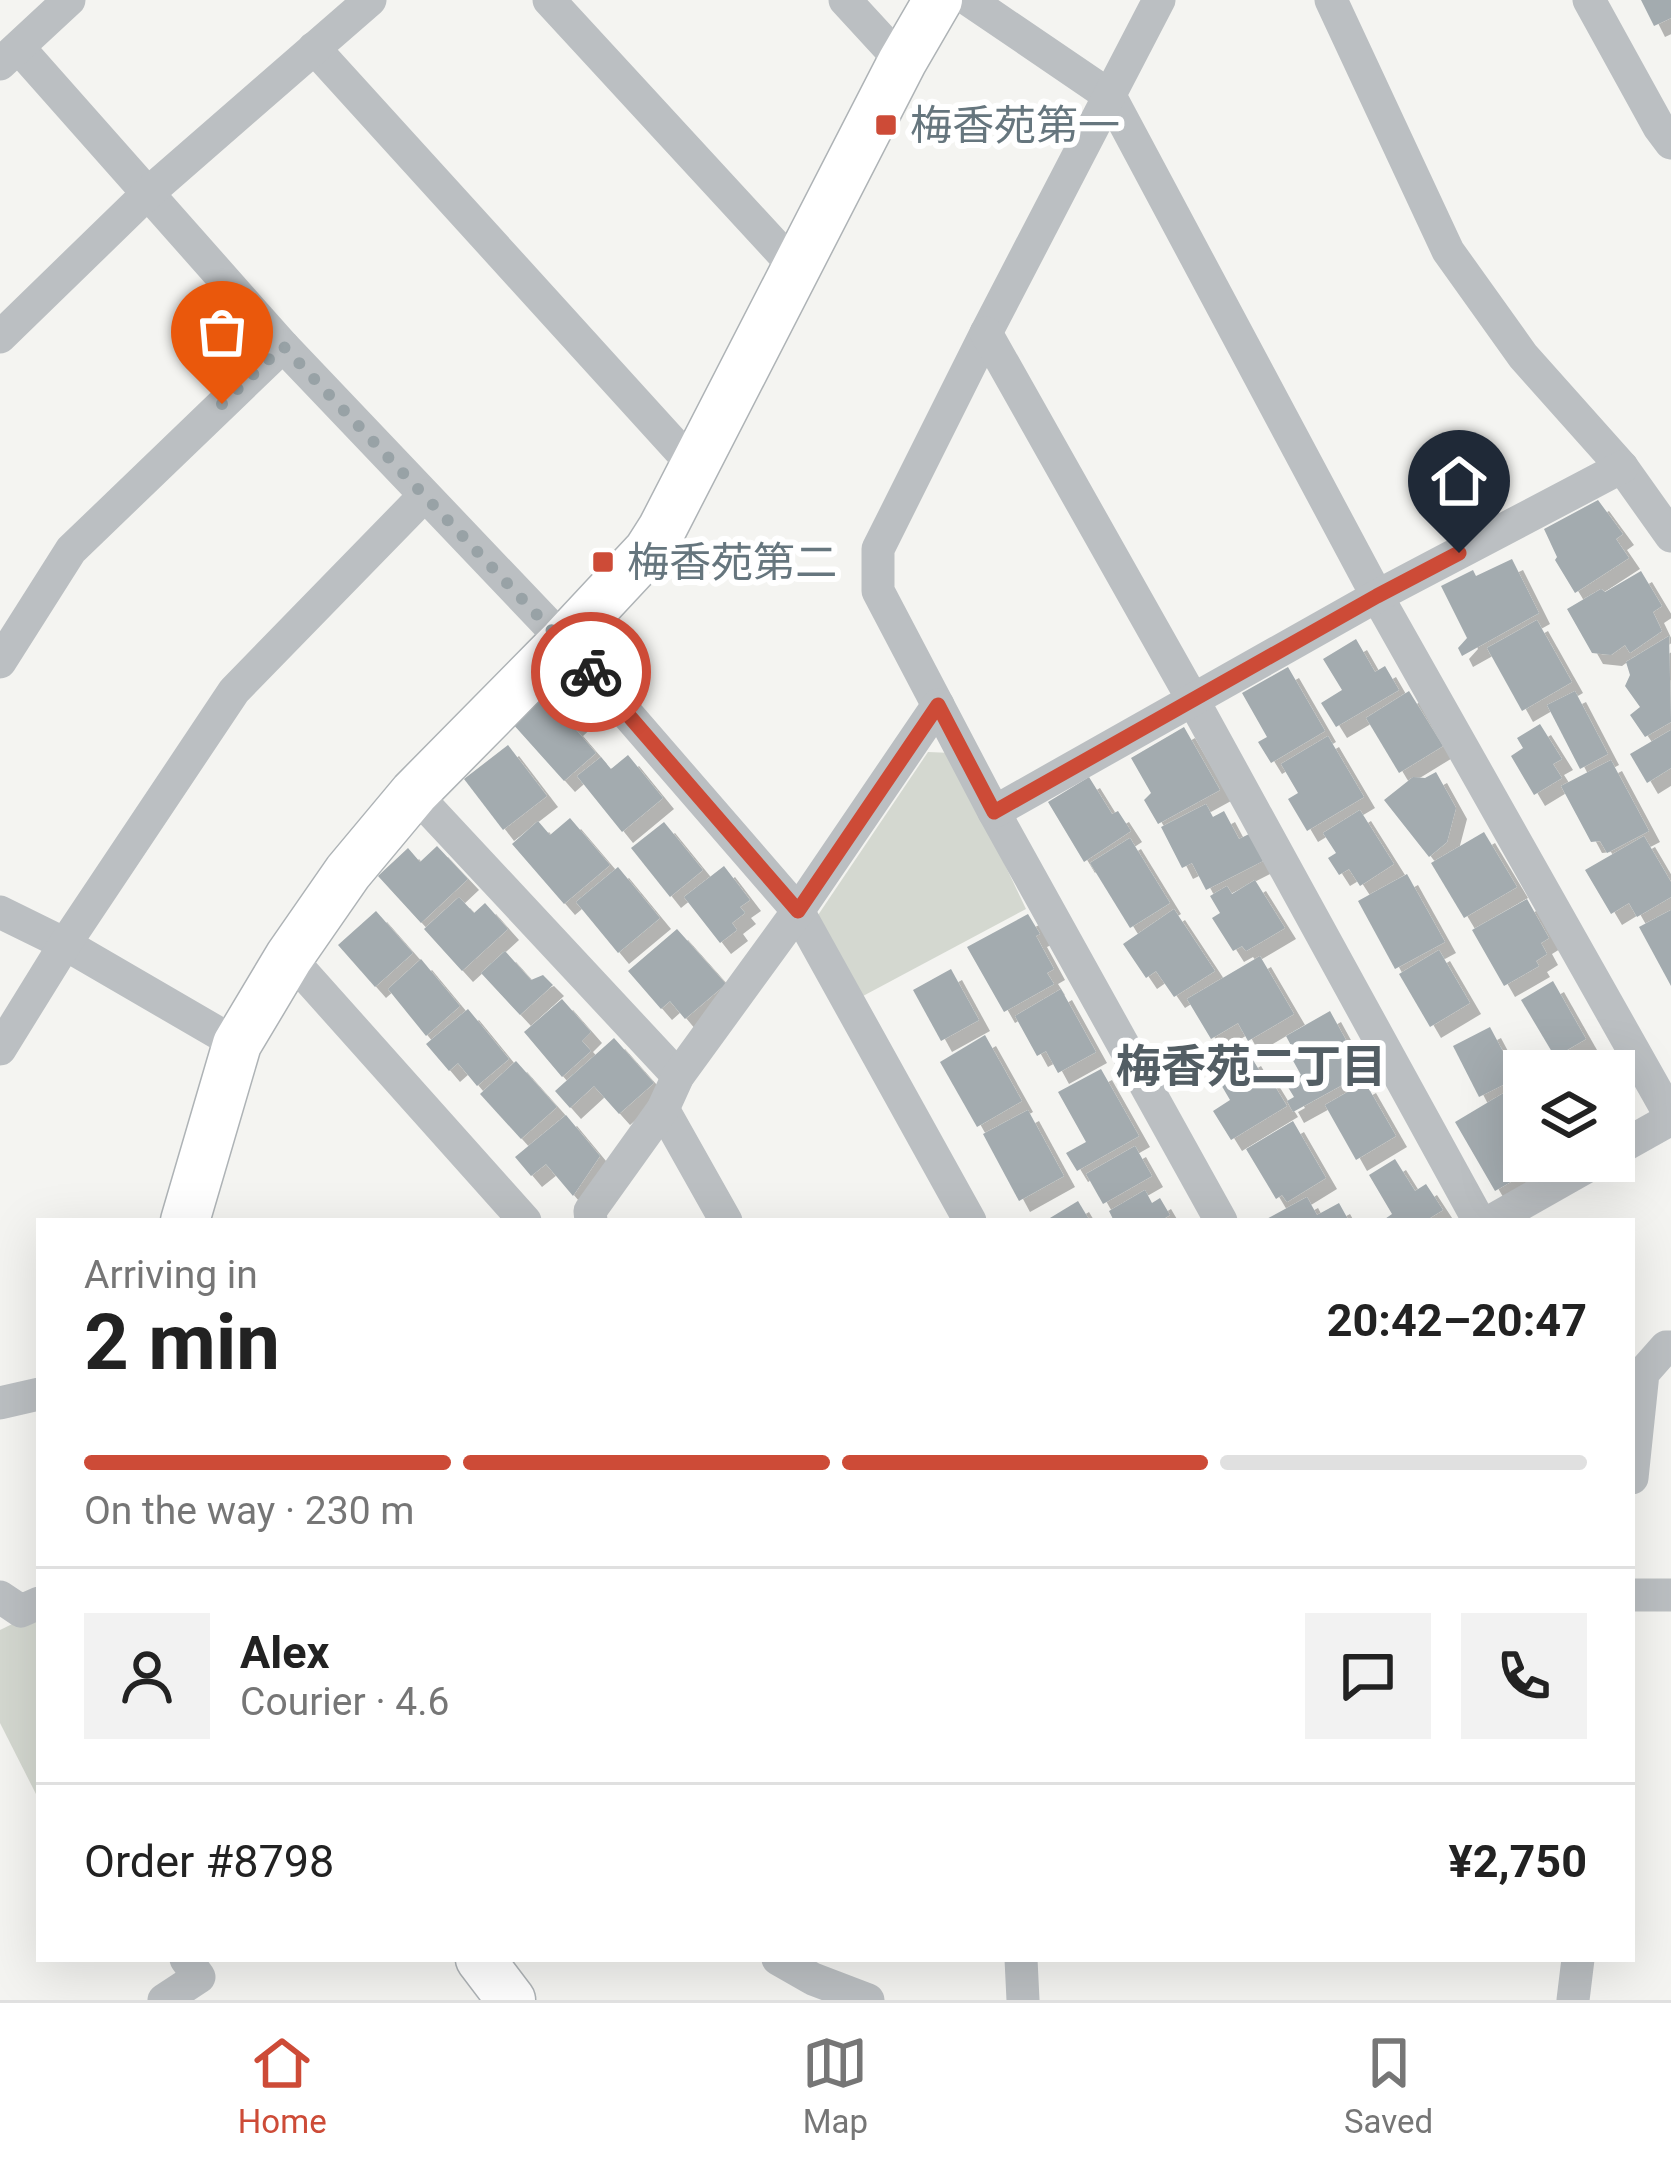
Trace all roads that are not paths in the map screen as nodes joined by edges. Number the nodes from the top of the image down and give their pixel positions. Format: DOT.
graph roads {
  1 [pos="69,0"];
  2 [pos="370,0"];
  3 [pos="549,0"];
  4 [pos="845,0"];
  5 [pos="938,0"];
  6 [pos="969,0"];
  7 [pos="1159,0"];
  8 [pos="1331,0"];
  9 [pos="1588,0"];
  10 [pos="314,48"];
  11 [pos="9,56"];
  12 [pos="902,62"];
  13 [pos="1110,96"];
  14 [pos="1667,131"];
  15 [pos="146,195"];
  16 [pos="796,268"];
  17 [pos="986,333"];
  18 [pos="0,337"];
  19 [pos="283,346"];
  20 [pos="693,465"];
  21 [pos="1622,467"];
  22 [pos="424,496"];
  23 [pos="1671,536"];
  24 [pos="1377,596"];
  25 [pos="564,640"];
  26 [pos="0,662"];
  27 [pos="1192,700"];
  28 [pos="938,705"];
  29 [pos="414,793"];
  30 [pos="994,812"];
  31 [pos="798,911"];
  32 [pos="0,912"];
  33 [pos="65,944"];
  34 [pos="289,957"];
  35 [pos="237,1044"];
  36 [pos="0,1049"];
  37 [pos="678,1076"];
  38 [pos="663,1108"];
  39 [pos="1671,1118"];
  40 [pos="1635,1139"];
  41 [pos="1560,1182"];
  42 [pos="186,1218"];
  43 [pos="522,1218"];
  44 [pos="591,1218"];
  45 [pos="724,1218"];
  46 [pos="968,1218"];
  47 [pos="1219,1218"];
  48 [pos="1477,1218"];
  49 [pos="1496,1218"];
  50 [pos="1671,1347"];
  51 [pos="36,1395"];
  52 [pos="0,1403"];
  53 [pos="1635,1449"];
  54 [pos="1635,1595"];
  55 [pos="1671,1595"];
  56 [pos="0,1597"];
  57 [pos="36,1605"];
  58 [pos="482,1962"];
  59 [pos="783,1962"];
  60 [pos="1021,1962"];
  61 [pos="1578,1962"];
  62 [pos="200,1979"];
  63 [pos="164,2000"];
  64 [pos="511,2000"];
  65 [pos="868,2000"];
  66 [pos="1023,2000"];
  67 [pos="1574,2000"];
  1 -- 11 [label="street"];
  2 -- 10 [label="street"];
  3 -- 16 [label="street"];
  4 -- 12 [label="street"];
  5 -- 12 [label="street"];
  6 -- 13 [label="street"];
  7 -- 13 [label="street"];
  8 -- 21 [label="street"];
  9 -- 14 [label="street"];
  10 -- 15 [label="street"];
  10 -- 20 [label="street"];
  11 -- 15 [label="street"];
  12 -- 16 [label="street"];
  13 -- 17 [label="street"];
  13 -- 24 [label="street"];
  15 -- 18 [label="street"];
  15 -- 19 [label="street"];
  16 -- 20 [label="street"];
  17 -- 27 [label="street"];
  17 -- 28 [label="street"];
  19 -- 22 [label="street"];
  19 -- 26 [label="street"];
  20 -- 25 [label="street"];
  21 -- 23 [label="street"];
  21 -- 24 [label="street"];
  22 -- 25 [label="street"];
  22 -- 33 [label="street"];
  24 -- 27 [label="street"];
  24 -- 39 [label="street"];
  25 -- 29 [label="street"];
  25 -- 31 [label="street"];
  27 -- 30 [label="street"];
  27 -- 48 [label="street"];
  28 -- 30 [label="street"];
  28 -- 31 [label="street"];
  29 -- 34 [label="street"];
  29 -- 37 [label="street"];
  30 -- 47 [label="street"];
  31 -- 37 [label="street"];
  31 -- 46 [label="street"];
  32 -- 33 [label="street"];
  33 -- 35 [label="street"];
  33 -- 36 [label="street"];
  34 -- 35 [label="street"];
  34 -- 43 [label="street"];
  35 -- 42 [label="street"];
  37 -- 38 [label="street"];
  38 -- 44 [label="street"];
  38 -- 45 [label="street"];
  39 -- 40 [label="street"];
  41 -- 49 [label="street"];
  50 -- 53 [label="street"];
  51 -- 52 [label="street"];
  54 -- 55 [label="street"];
  56 -- 57 [label="street"];
  58 -- 64 [label="street"];
  59 -- 65 [label="street"];
  60 -- 66 [label="street"];
  61 -- 67 [label="street"];
  62 -- 63 [label="street"];
}
